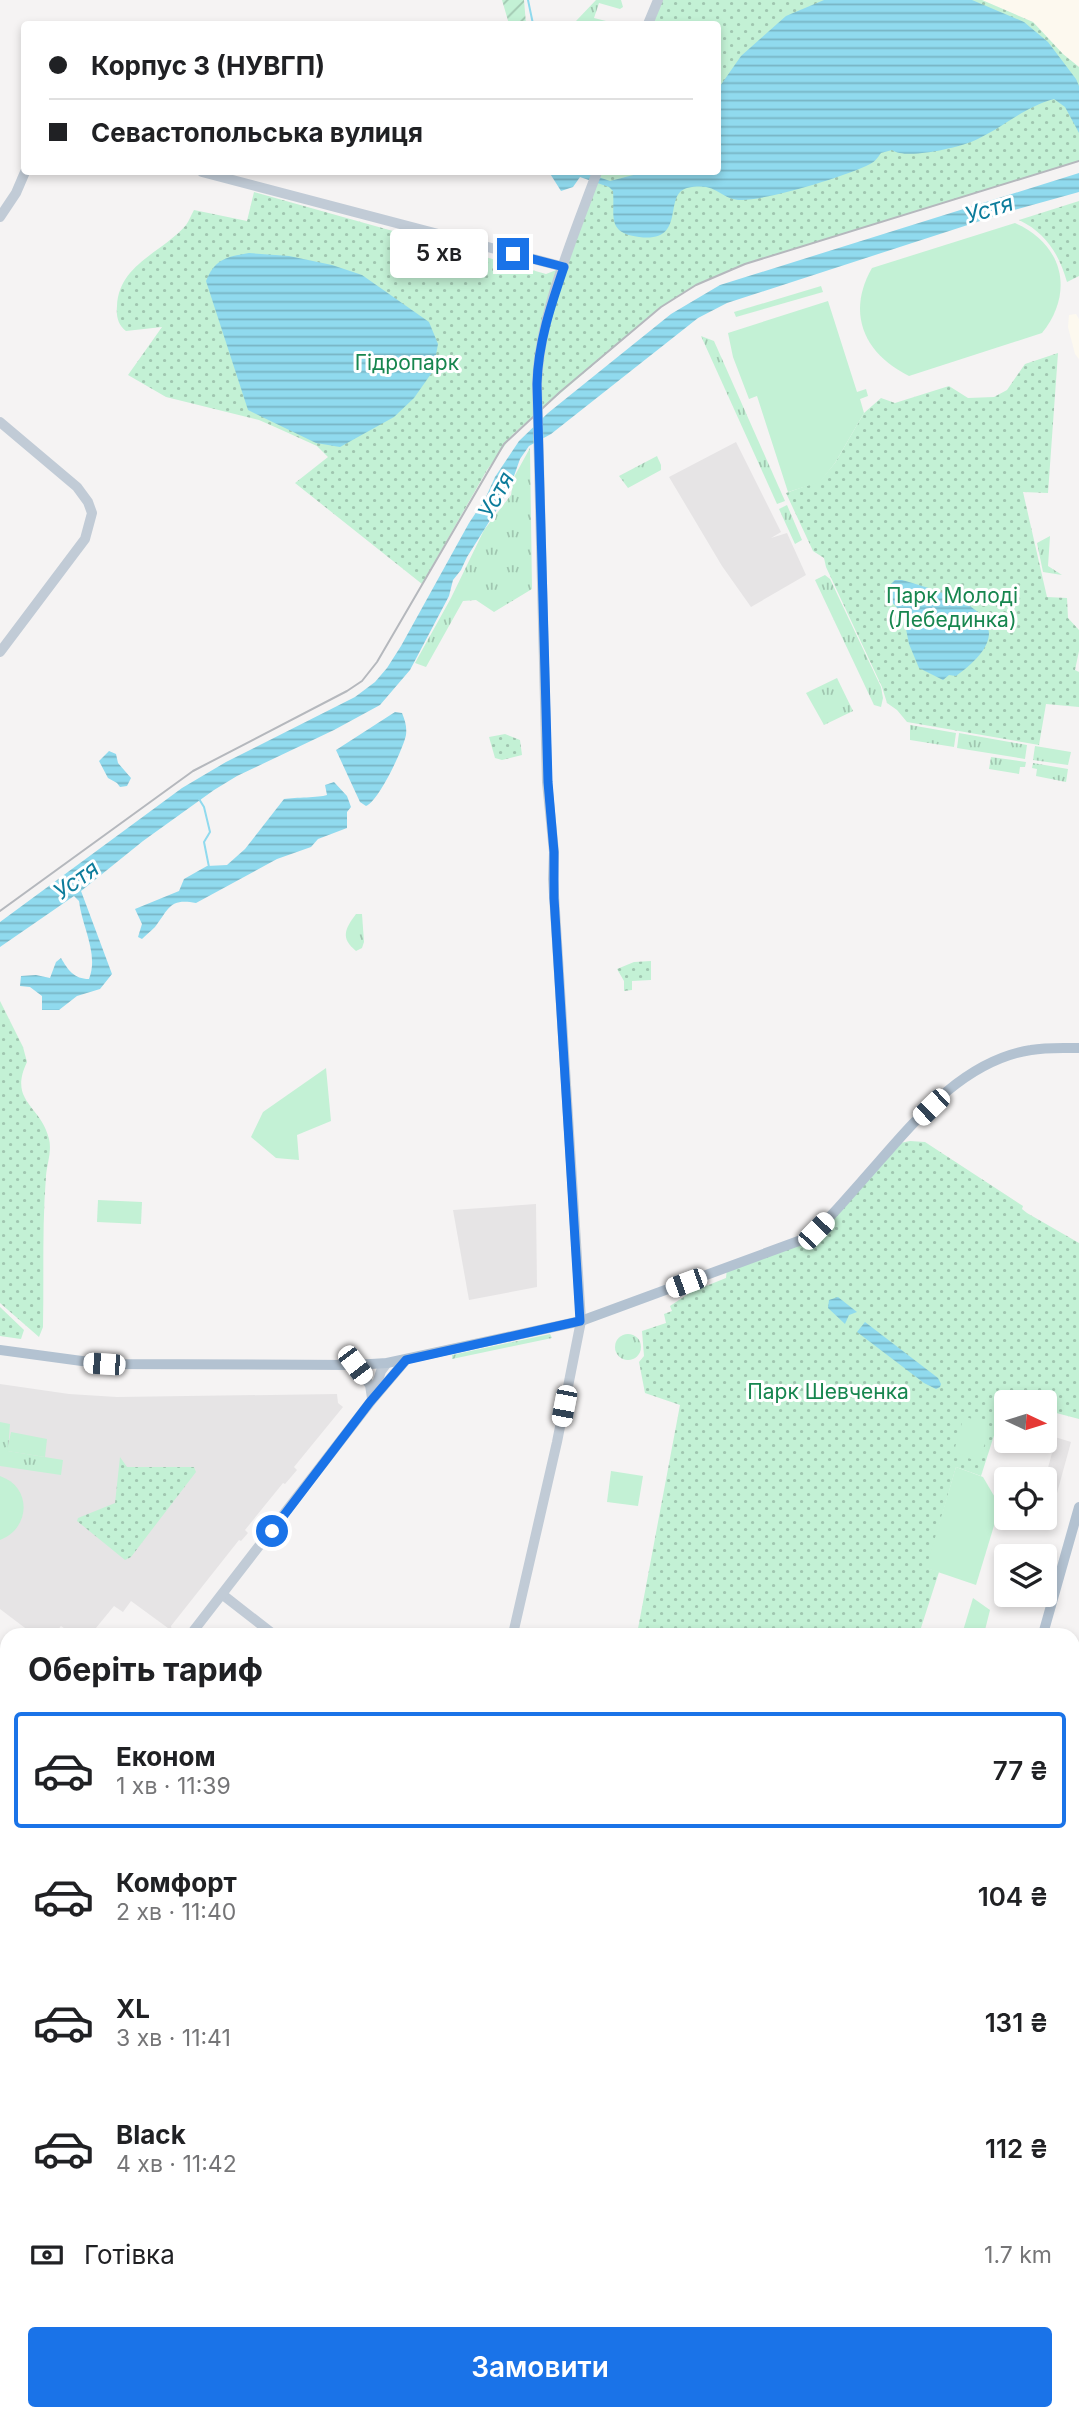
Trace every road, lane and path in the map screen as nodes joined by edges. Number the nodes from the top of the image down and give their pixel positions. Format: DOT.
graph roads {
  1 [pos="658,0"];
  2 [pos="649,21"];
  3 [pos="24,175"];
  4 [pos="213,175"];
  5 [pos="596,175"];
  6 [pos="0,217"];
  7 [pos="564,267"];
  8 [pos="0,422"];
  9 [pos="0,652"];
  10 [pos="1079,1048"];
  11 [pos="580,1321"];
  12 [pos="0,1350"];
  13 [pos="406,1360"];
  14 [pos="387,1363"];
  15 [pos="355,1365"];
  16 [pos="390,1379"];
  17 [pos="372,1400"];
  18 [pos="1079,1507"];
  19 [pos="223,1595"];
  20 [pos="196,1628"];
  21 [pos="265,1628"];
  22 [pos="514,1628"];
  23 [pos="1045,1628"];
  1 -- 2 [label="main road"];
  3 -- 6 [label="main road"];
  4 -- 7 [label="main road"];
  5 -- 7 [label="main road"];
  7 -- 11 [label="main road, bridge"];
  8 -- 9 [label="main road"];
  10 -- 11 [label="main road"];
  11 -- 13 [label="main road"];
  11 -- 22 [label="main road"];
  12 -- 15 [label="main road"];
  13 -- 14 [label="main road"];
  13 -- 16 [label="main road"];
  14 -- 15 [label="main road"];
  14 -- 16 [label="main road"];
  14 -- 17 [label="main road"];
  15 -- 17 [label="main road"];
  16 -- 17 [label="main road"];
  17 -- 19 [label="main road"];
  18 -- 23 [label="main road"];
  19 -- 20 [label="main road"];
  19 -- 21 [label="main road"];
}
